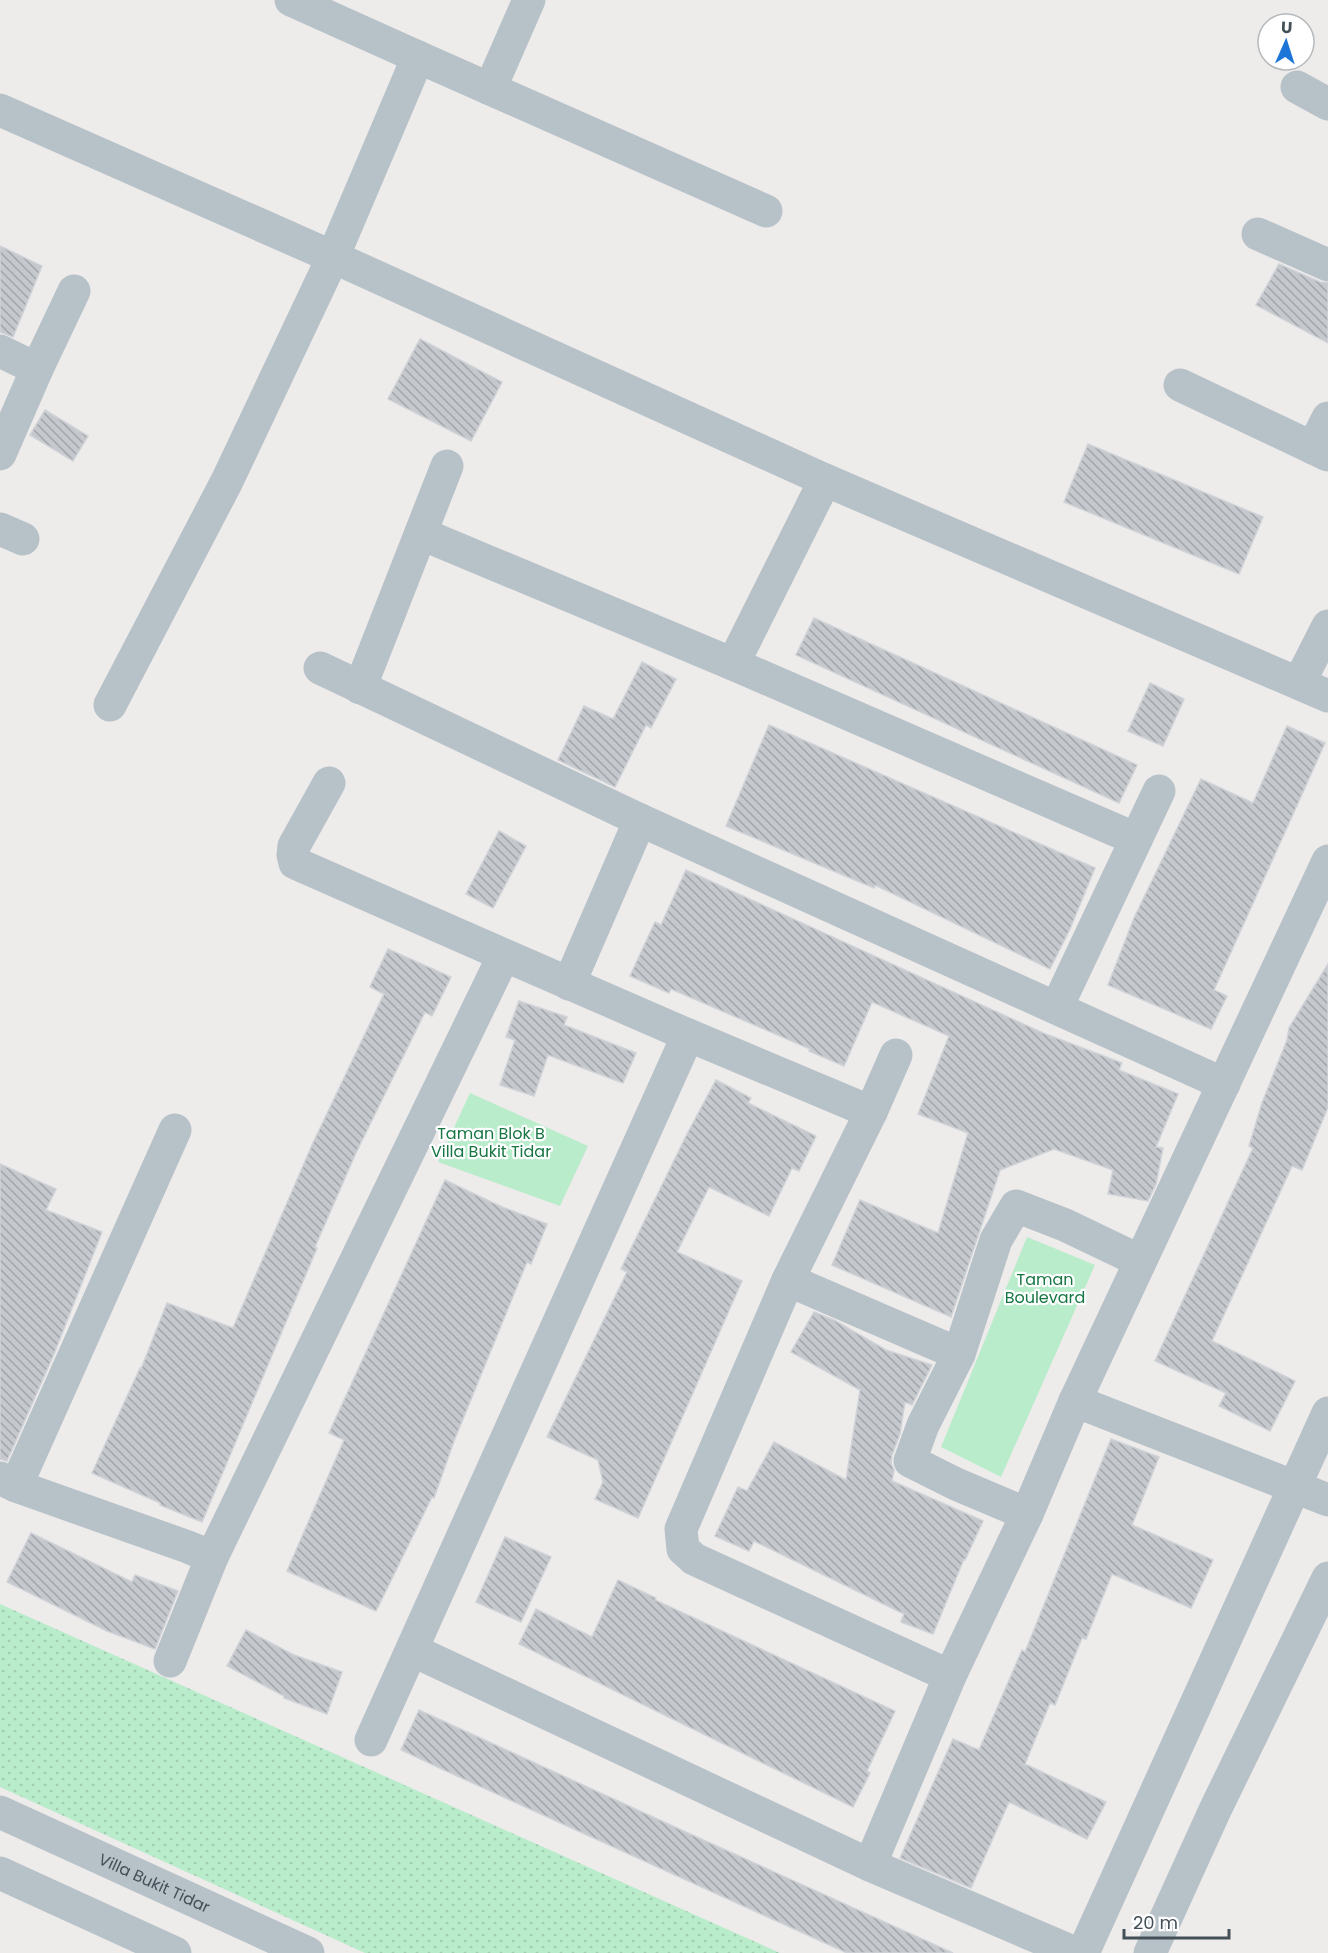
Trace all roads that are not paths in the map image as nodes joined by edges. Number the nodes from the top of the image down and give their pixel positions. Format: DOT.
graph roads {
  1 [pos="291,0"];
  2 [pos="529,0"];
  3 [pos="346,11"];
  4 [pos="418,57"];
  5 [pos="1297,87"];
  6 [pos="490,89"];
  7 [pos="1328,104"];
  8 [pos="0,110"];
  9 [pos="766,211"];
  10 [pos="1258,234"];
  11 [pos="333,257"];
  12 [pos="1328,265"];
  13 [pos="74,291"];
  14 [pos="0,351"];
  15 [pos="37,369"];
  16 [pos="1180,385"];
  17 [pos="1328,418"];
  18 [pos="1320,452"];
  19 [pos="0,454"];
  20 [pos="447,466"];
  21 [pos="825,480"];
  22 [pos="422,534"];
  23 [pos="1328,626"];
  24 [pos="734,664"];
  25 [pos="320,668"];
  26 [pos="360,688"];
  27 [pos="1314,689"];
  28 [pos="110,705"];
  29 [pos="329,783"];
  30 [pos="1159,791"];
  31 [pos="640,820"];
  32 [pos="1136,839"];
  33 [pos="1328,861"];
  34 [pos="504,955"];
  35 [pos="569,984"];
  36 [pos="1057,1007"];
  37 [pos="688,1035"];
  38 [pos="896,1055"];
  39 [pos="1224,1084"];
  40 [pos="871,1112"];
  41 [pos="175,1130"];
  42 [pos="1140,1261"];
  43 [pos="788,1280"];
  44 [pos="959,1354"];
  45 [pos="1075,1401"];
  46 [pos="1328,1413"];
  47 [pos="8,1482"];
  48 [pos="1296,1487"];
  49 [pos="1328,1500"];
  50 [pos="1028,1514"];
  51 [pos="212,1557"];
  52 [pos="1328,1578"];
  53 [pos="412,1650"];
  54 [pos="170,1661"];
  55 [pos="950,1676"];
  56 [pos="371,1740"];
  57 [pos="0,1812"];
  58 [pos="870,1865"];
  59 [pos="0,1873"];
  60 [pos="175,1953"];
  61 [pos="308,1953"];
  62 [pos="1075,1953"];
  63 [pos="1083,1953"];
  64 [pos="1149,1953"];
  1 -- 3 [label="street"];
  2 -- 6 [label="street"];
  3 -- 4 [label="street"];
  4 -- 6 [label="street"];
  4 -- 11 [label="street"];
  5 -- 7 [label="street"];
  6 -- 9 [label="street"];
  8 -- 11 [label="street"];
  10 -- 12 [label="street"];
  11 -- 21 [label="street"];
  11 -- 28 [label="street"];
  13 -- 15 [label="street"];
  14 -- 15 [label="street"];
  15 -- 19 [label="street"];
  16 -- 18 [label="street"];
  17 -- 18 [label="street"];
  20 -- 22 [label="street"];
  21 -- 24 [label="street"];
  21 -- 27 [label="street"];
  22 -- 24 [label="street"];
  22 -- 26 [label="street"];
  23 -- 27 [label="street"];
  24 -- 32 [label="street"];
  25 -- 26 [label="street"];
  26 -- 31 [label="street"];
  29 -- 34 [label="street"];
  30 -- 32 [label="street"];
  31 -- 35 [label="street"];
  31 -- 36 [label="street"];
  32 -- 36 [label="street"];
  33 -- 39 [label="street"];
  34 -- 35 [label="street"];
  34 -- 51 [label="street"];
  35 -- 37 [label="street"];
  36 -- 39 [label="street"];
  37 -- 40 [label="street"];
  37 -- 53 [label="street"];
  38 -- 40 [label="street"];
  39 -- 42 [label="street"];
  40 -- 43 [label="street"];
  41 -- 47 [label="street"];
  42 -- 44 [label="street"];
  42 -- 45 [label="street"];
  43 -- 44 [label="street"];
  43 -- 55 [label="street"];
  44 -- 50 [label="street"];
  45 -- 48 [label="street"];
  45 -- 50 [label="street"];
  46 -- 48 [label="street"];
  47 -- 51 [label="street"];
  48 -- 49 [label="street"];
  48 -- 63 [label="street"];
  50 -- 55 [label="street"];
  51 -- 54 [label="street"];
  52 -- 64 [label="street"];
  53 -- 56 [label="street"];
  53 -- 58 [label="street"];
  55 -- 58 [label="street"];
  57 -- 61 [label="street, Villa Bukit Tidar"];
  58 -- 62 [label="street"];
  59 -- 60 [label="street"];
}
